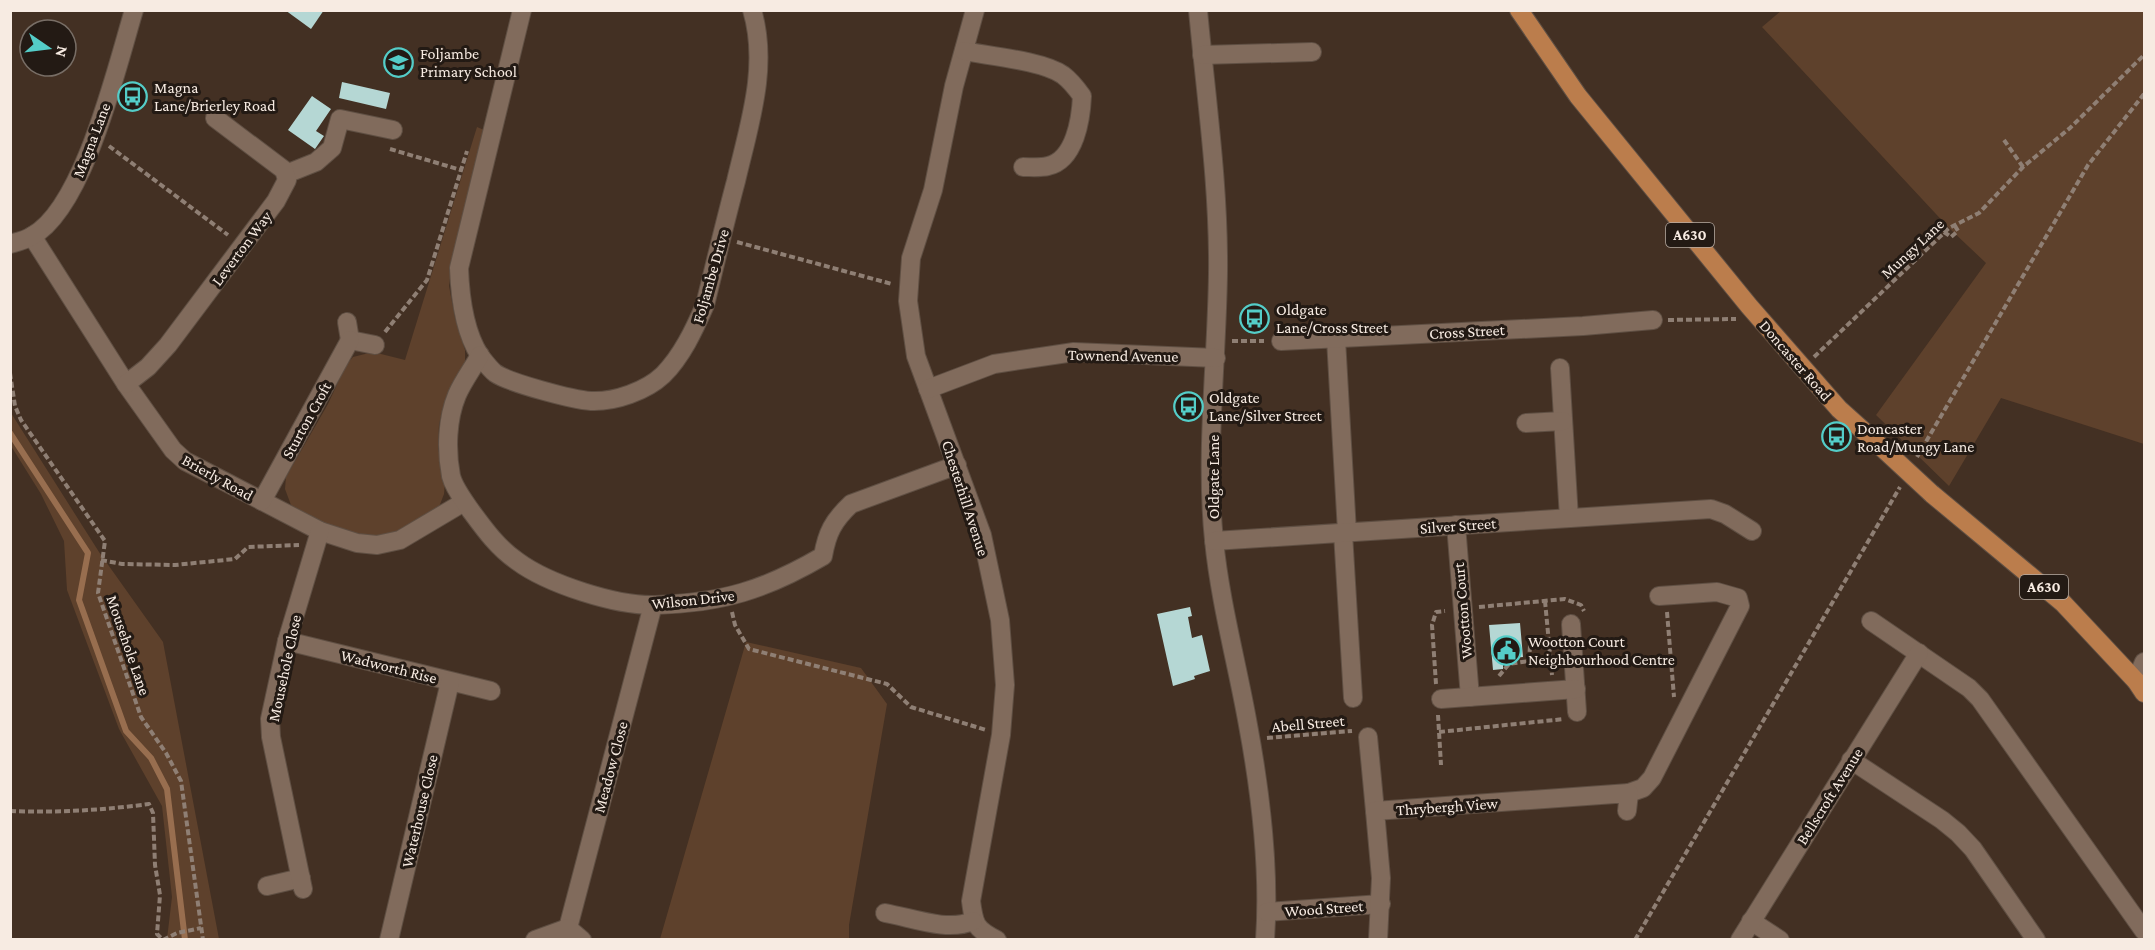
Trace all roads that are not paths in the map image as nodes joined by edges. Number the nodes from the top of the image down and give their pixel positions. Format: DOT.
graph roads {
  1 [pos="134,10"];
  2 [pos="522,10"];
  3 [pos="752,10"];
  4 [pos="975,10"];
  5 [pos="1198,10"];
  6 [pos="1519,10"];
  7 [pos="964,51"];
  8 [pos="1312,52"];
  9 [pos="1202,55"];
  10 [pos="215,118"];
  11 [pos="393,130"];
  12 [pos="1023,167"];
  13 [pos="286,174"];
  14 [pos="32,236"];
  15 [pos="10,244"];
  16 [pos="1653,320"];
  17 [pos="1336,339"];
  18 [pos="1281,341"];
  19 [pos="375,345"];
  20 [pos="1216,350"];
  21 [pos="480,356"];
  22 [pos="1560,368"];
  23 [pos="126,384"];
  24 [pos="928,389"];
  25 [pos="1563,421"];
  26 [pos="1526,423"];
  27 [pos="957,465"];
  28 [pos="262,501"];
  29 [pos="464,502"];
  30 [pos="1569,518"];
  31 [pos="1456,525"];
  32 [pos="320,531"];
  33 [pos="1752,531"];
  34 [pos="1345,532"];
  35 [pos="1214,541"];
  36 [pos="1663,596"];
  37 [pos="652,605"];
  38 [pos="1871,621"];
  39 [pos="1571,624"];
  40 [pos="287,641"];
  41 [pos="1919,653"];
  42 [pos="2145,662"];
  43 [pos="450,682"];
  44 [pos="2140,687"];
  45 [pos="1576,689"];
  46 [pos="491,691"];
  47 [pos="1470,697"];
  48 [pos="1353,698"];
  49 [pos="1441,699"];
  50 [pos="1577,712"];
  51 [pos="1362,734"];
  52 [pos="1851,760"];
  53 [pos="1629,793"];
  54 [pos="1375,811"];
  55 [pos="1627,811"];
  56 [pos="267,886"];
  57 [pos="1381,904"];
  58 [pos="1267,912"];
  59 [pos="885,913"];
  60 [pos="973,921"];
  61 [pos="1751,921"];
  62 [pos="2145,931"];
  63 [pos="575,934"];
  64 [pos="389,939"];
  65 [pos="535,939"];
  66 [pos="997,939"];
  67 [pos="1265,939"];
  68 [pos="1378,939"];
  69 [pos="1740,939"];
  70 [pos="1780,939"];
  71 [pos="2036,939"];
  1 -- 14 [label="street, Magna Lane"];
  2 -- 21 [label="street, Foljambe Drive"];
  3 -- 21 [label="street, Foljambe Drive"];
  4 -- 7 [label="street, Chesterhill Avenue"];
  5 -- 9 [label="street, Oldgate Lane"];
  6 -- 44 [label="main road, Doncaster Road / A630, bridge"];
  7 -- 12 [label="street"];
  7 -- 24 [label="street, Chesterhill Avenue"];
  8 -- 9 [label="street"];
  9 -- 20 [label="street, Oldgate Lane"];
  10 -- 13 [label="street"];
  11 -- 13 [label="street"];
  13 -- 23 [label="street, Leverton Way"];
  14 -- 15 [label="street, Magna Lane"];
  14 -- 23 [label="street, Brierly Road"];
  16 -- 17 [label="street, Cross Street"];
  17 -- 18 [label="street, Cross Street"];
  17 -- 34 [label="street"];
  19 -- 28 [label="street, Sturton Croft"];
  20 -- 24 [label="street, Townend Avenue"];
  20 -- 35 [label="street, Oldgate Lane"];
  21 -- 29 [label="street, Wilson Drive"];
  22 -- 25 [label="street"];
  23 -- 28 [label="street, Brierly Road"];
  24 -- 27 [label="street, Chesterhill Avenue"];
  25 -- 26 [label="street"];
  25 -- 30 [label="street"];
  27 -- 37 [label="street, Wilson Drive"];
  27 -- 60 [label="street, Chesterhill Avenue"];
  28 -- 32 [label="street, Brierly Road"];
  29 -- 32 [label="street, Brierly Road"];
  29 -- 37 [label="street, Wilson Drive"];
  30 -- 31 [label="street, Silver Street"];
  30 -- 33 [label="street, Silver Street"];
  31 -- 34 [label="street, Silver Street"];
  31 -- 47 [label="street, Wootton Court"];
  32 -- 40 [label="street, Mousehole Close"];
  34 -- 35 [label="street, Silver Street"];
  34 -- 48 [label="street"];
  35 -- 58 [label="street, Oldgate Lane"];
  36 -- 53 [label="street"];
  37 -- 63 [label="street, Meadow Close"];
  38 -- 41 [label="street"];
  39 -- 45 [label="street"];
  40 -- 43 [label="street, Wadworth Rise"];
  40 -- 56 [label="street, Mousehole Close"];
  41 -- 52 [label="street, Bellscroft Avenue"];
  41 -- 62 [label="street"];
  42 -- 44 [label="street"];
  43 -- 46 [label="street, Wadworth Rise"];
  43 -- 64 [label="street, Waterhouse Close"];
  45 -- 47 [label="street"];
  45 -- 50 [label="street"];
  47 -- 49 [label="street"];
  51 -- 54 [label="street"];
  52 -- 61 [label="street, Bellscroft Avenue"];
  52 -- 71 [label="street"];
  53 -- 54 [label="street, Thrybergh View"];
  53 -- 55 [label="street"];
  54 -- 57 [label="street, Thrybergh View"];
  57 -- 58 [label="street, Wood Street"];
  57 -- 68 [label="street, Thrybergh View"];
  58 -- 67 [label="street, Oldgate Lane"];
  59 -- 60 [label="street"];
  60 -- 66 [label="street"];
  61 -- 69 [label="street, Bellscroft Avenue"];
  61 -- 70 [label="street"];
  63 -- 65 [label="street, Meadow Close"];
}
